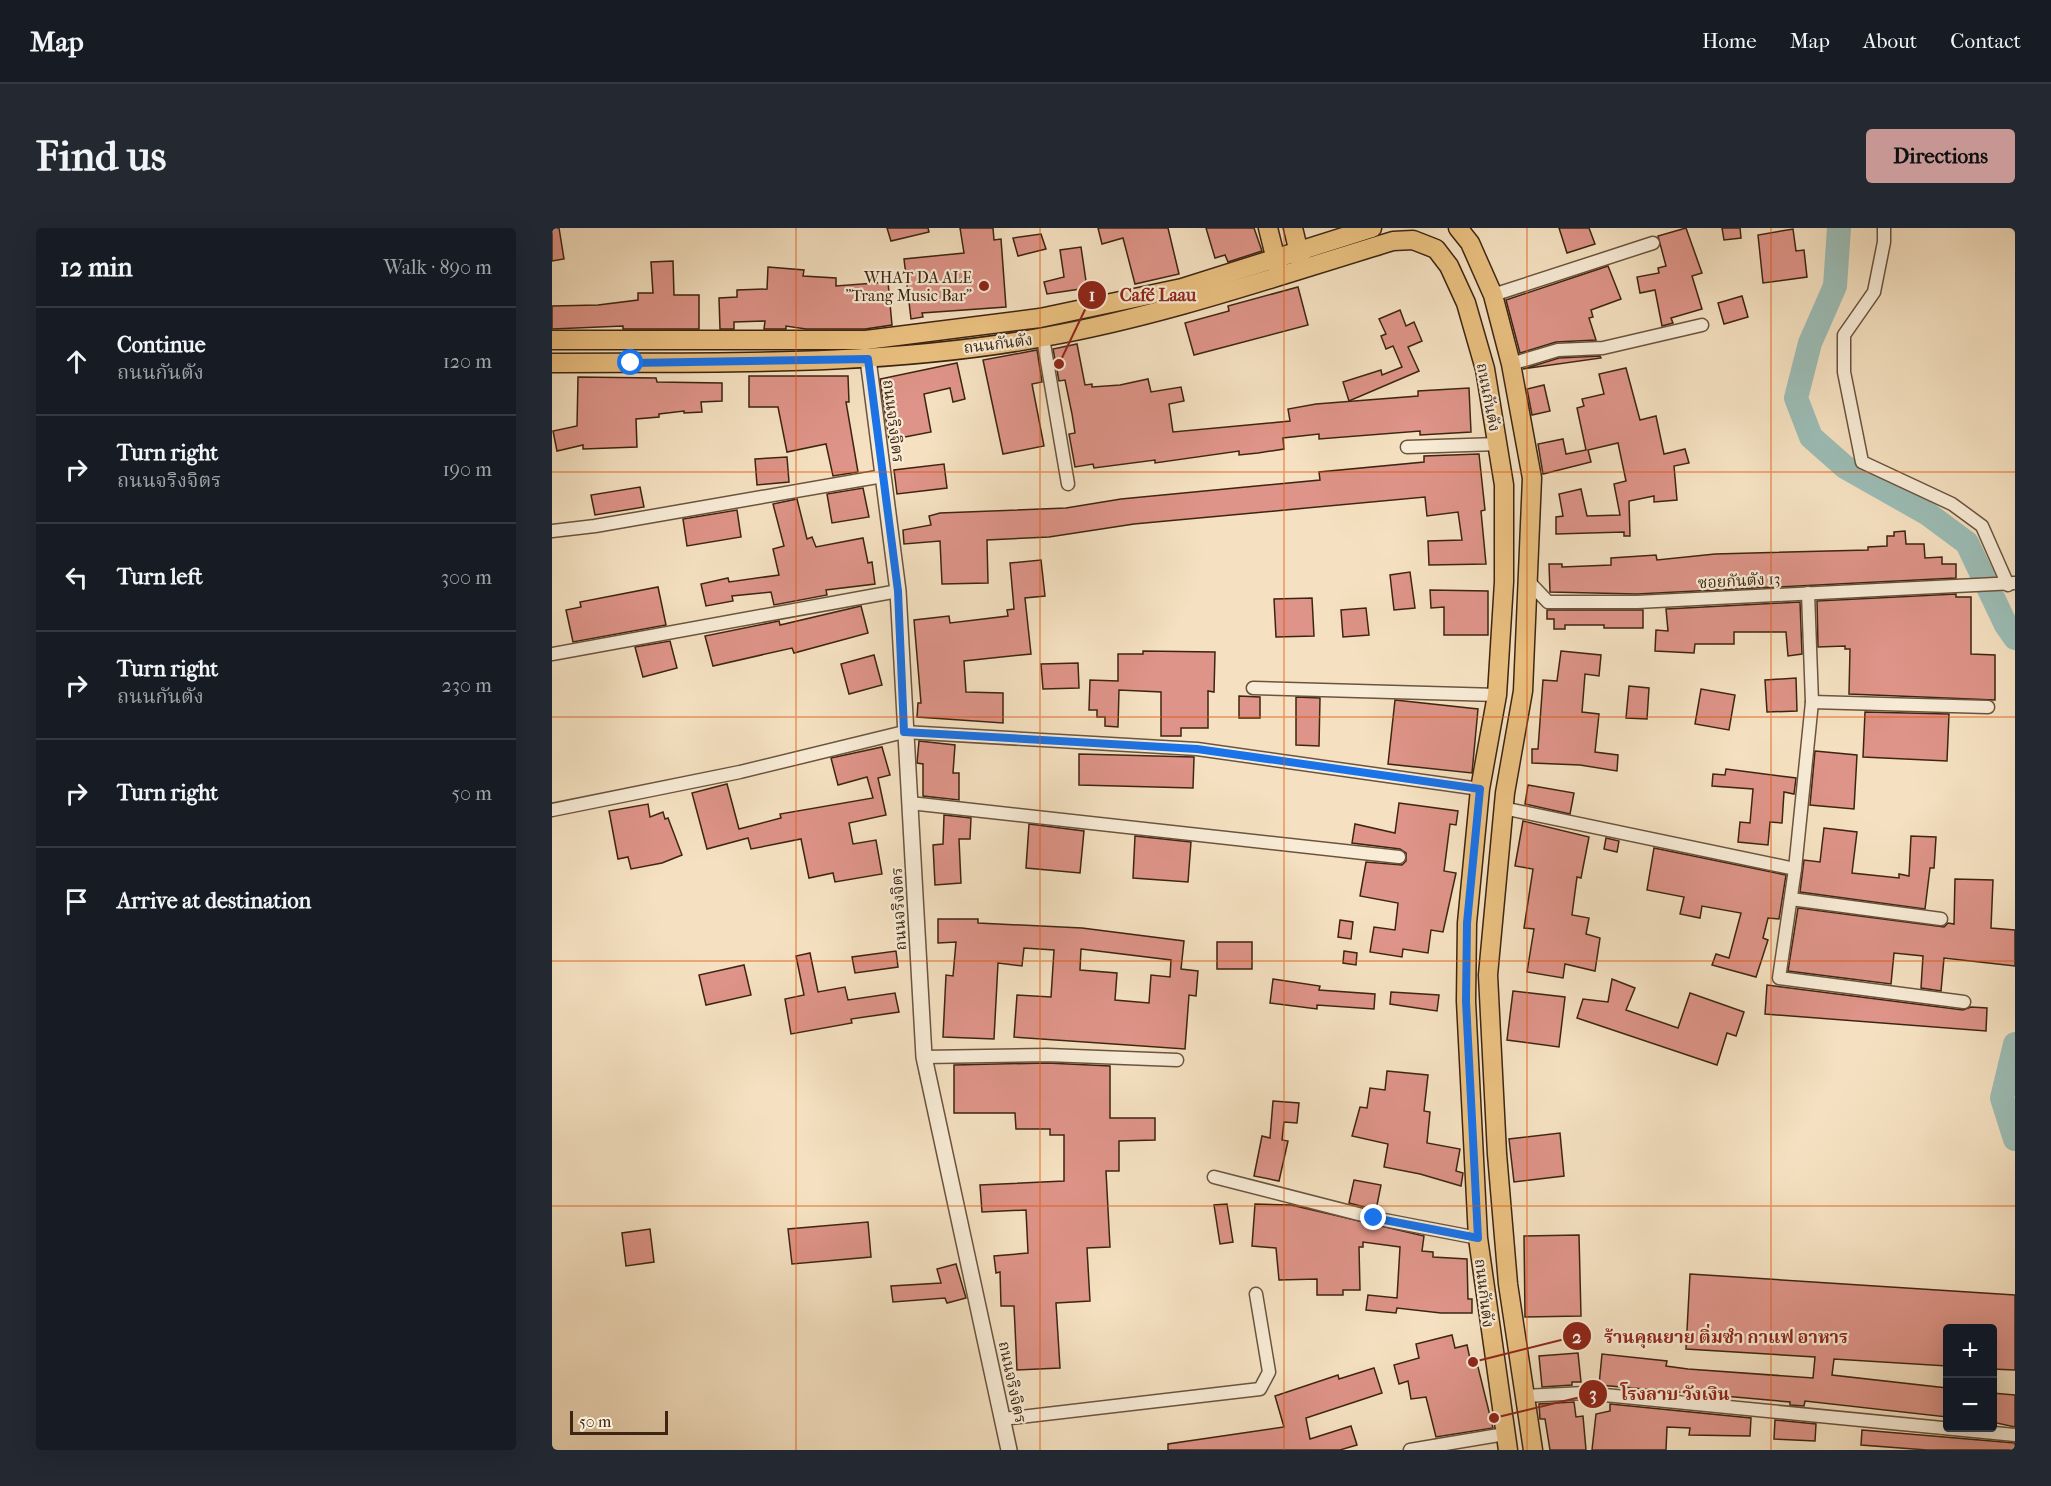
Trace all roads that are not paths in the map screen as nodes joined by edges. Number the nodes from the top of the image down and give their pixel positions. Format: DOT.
graph roads {
  1 [pos="1268,228"];
  2 [pos="1293,228"];
  3 [pos="1372,228"];
  4 [pos="1458,228"];
  5 [pos="1884,228"];
  6 [pos="1653,243"];
  7 [pos="1301,259"];
  8 [pos="1278,267"];
  9 [pos="1493,295"];
  10 [pos="1068,312"];
  11 [pos="1702,325"];
  12 [pos="1071,331"];
  13 [pos="1044,338"];
  14 [pos="552,340"];
  15 [pos="630,340"];
  16 [pos="866,340"];
  17 [pos="868,359"];
  18 [pos="552,363"];
  19 [pos="631,363"];
  20 [pos="1511,364"];
  21 [pos="1485,369"];
  22 [pos="1498,444"];
  23 [pos="1407,447"];
  24 [pos="883,476"];
  25 [pos="1068,484"];
  26 [pos="552,531"];
  27 [pos="1504,582"];
  28 [pos="1529,582"];
  29 [pos="2012,584"];
  30 [pos="898,591"];
  31 [pos="1808,593"];
  32 [pos="552,654"];
  33 [pos="1253,688"];
  34 [pos="1497,695"];
  35 [pos="1812,702"];
  36 [pos="1988,708"];
  37 [pos="904,732"];
  38 [pos="1480,789"];
  39 [pos="1504,800"];
  40 [pos="910,803"];
  41 [pos="552,810"];
  42 [pos="1399,857"];
  43 [pos="1795,869"];
  44 [pos="1791,899"];
  45 [pos="1941,919"];
  46 [pos="1964,1002"];
  47 [pos="1468,1056"];
  48 [pos="1492,1056"];
  49 [pos="924,1057"];
  50 [pos="1176,1060"];
  51 [pos="1214,1177"];
  52 [pos="1478,1238"];
  53 [pos="1483,1283"];
  54 [pos="1508,1284"];
  55 [pos="1256,1294"];
  56 [pos="1524,1396"];
  57 [pos="1003,1419"];
  58 [pos="2015,1435"];
  59 [pos="1506,1442"];
  60 [pos="1009,1450"];
  61 [pos="1410,1450"];
  62 [pos="1533,1450"];
  1 -- 8 [label="main road"];
  2 -- 7 [label="main road"];
  3 -- 7 [label="main road, ถนนกันตัง"];
  4 -- 9 [label="main road, ถนนกันตัง"];
  5 -- 29 [label="street"];
  6 -- 9 [label="street"];
  7 -- 8 [label="main road, ถนนกันตัง"];
  7 -- 21 [label="main road, ถนนกันตัง"];
  8 -- 10 [label="main road, ถนนกันตัง"];
  8 -- 12 [label="main road, ถนนกันตัง"];
  9 -- 20 [label="main road, ถนนกันตัง"];
  10 -- 12 [label="main road"];
  10 -- 16 [label="main road, ถนนกันตัง"];
  11 -- 20 [label="street"];
  12 -- 13 [label="main road, ถนนกันตัง"];
  13 -- 17 [label="main road, ถนนกันตัง"];
  13 -- 25 [label="street"];
  14 -- 15 [label="main road, ถนนกันตัง"];
  15 -- 16 [label="main road, ถนนกันตัง"];
  15 -- 19 [label="main road"];
  16 -- 17 [label="main road"];
  17 -- 19 [label="main road, ถนนกันตัง"];
  17 -- 24 [label="street, ถนนจริงจิตร"];
  18 -- 19 [label="main road, ถนนกันตัง"];
  20 -- 21 [label="main road"];
  20 -- 28 [label="main road, ถนนกันตัง"];
  21 -- 22 [label="main road, ถนนกันตัง"];
  22 -- 23 [label="street"];
  22 -- 27 [label="main road, ถนนกันตัง"];
  24 -- 26 [label="street"];
  24 -- 30 [label="street, ถนนจริงจิตร"];
  27 -- 28 [label="main road"];
  27 -- 34 [label="main road, ถนนกันตัง"];
  28 -- 31 [label="street, ซอยกันตัง 13"];
  28 -- 39 [label="main road, ถนนกันตัง"];
  29 -- 31 [label="street, ซอยกันตัง 13"];
  30 -- 32 [label="street"];
  30 -- 37 [label="street, ถนนจริงจิตร"];
  31 -- 35 [label="street"];
  33 -- 34 [label="street"];
  34 -- 38 [label="main road, ถนนกันตัง"];
  35 -- 36 [label="street"];
  35 -- 43 [label="street"];
  37 -- 38 [label="street"];
  37 -- 40 [label="street, ถนนจริงจิตร"];
  37 -- 41 [label="street"];
  38 -- 39 [label="main road"];
  38 -- 47 [label="main road, ถนนกันตัง"];
  39 -- 43 [label="street"];
  39 -- 48 [label="main road, ถนนกันตัง"];
  40 -- 42 [label="street"];
  40 -- 49 [label="street, ถนนจริงจิตร"];
  43 -- 44 [label="street"];
  44 -- 45 [label="street"];
  44 -- 46 [label="street"];
  47 -- 48 [label="main road"];
  47 -- 52 [label="main road, ถนนกันตัง"];
  48 -- 54 [label="main road, ถนนกันตัง"];
  49 -- 50 [label="street"];
  49 -- 57 [label="street, ถนนจริงจิตร"];
  51 -- 52 [label="street"];
  52 -- 53 [label="main road, ถนนกันตัง"];
  53 -- 54 [label="main road"];
  53 -- 59 [label="main road, ถนนกันตัง"];
  54 -- 56 [label="main road, ถนนกันตัง"];
  55 -- 57 [label="street"];
  56 -- 58 [label="street"];
  56 -- 62 [label="main road, ถนนกันตัง"];
  57 -- 60 [label="street, ถนนจริงจิตร"];
  59 -- 61 [label="street"];
}
